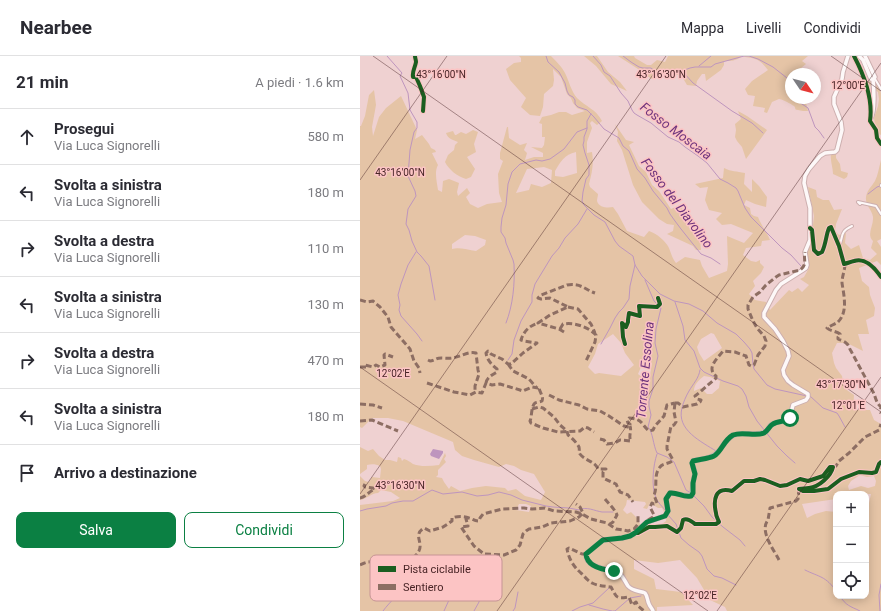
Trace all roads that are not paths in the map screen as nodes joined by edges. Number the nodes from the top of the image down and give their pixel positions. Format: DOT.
graph roads {
  1 [pos="415,56"];
  2 [pos="848,56"];
  3 [pos="854,56"];
  4 [pos="859,56"];
  5 [pos="865,56"];
  6 [pos="874,79"];
  7 [pos="881,90"];
  8 [pos="423,111"];
  9 [pos="871,118"];
  10 [pos="881,144"];
  11 [pos="860,204"];
  12 [pos="881,214"];
  13 [pos="852,226"];
  14 [pos="810,228"];
  15 [pos="839,246"];
  16 [pos="881,277"];
  17 [pos="881,462"];
  18 [pos="635,533"];
  19 [pos="653,611"];
  1 -- 8 [label="street"];
  2 -- 14 [label="main road"];
  3 -- 9 [label="street"];
  4 -- 6 [label="main road"];
  5 -- 6 [label="main road"];
  6 -- 7 [label="street"];
  6 -- 9 [label="main road"];
  9 -- 10 [label="street"];
  11 -- 12 [label="street"];
  13 -- 15 [label="street"];
  14 -- 15 [label="street"];
  14 -- 18 [label="main road"];
  15 -- 16 [label="street"];
  17 -- 18 [label="street"];
  18 -- 19 [label="main road"];
}
